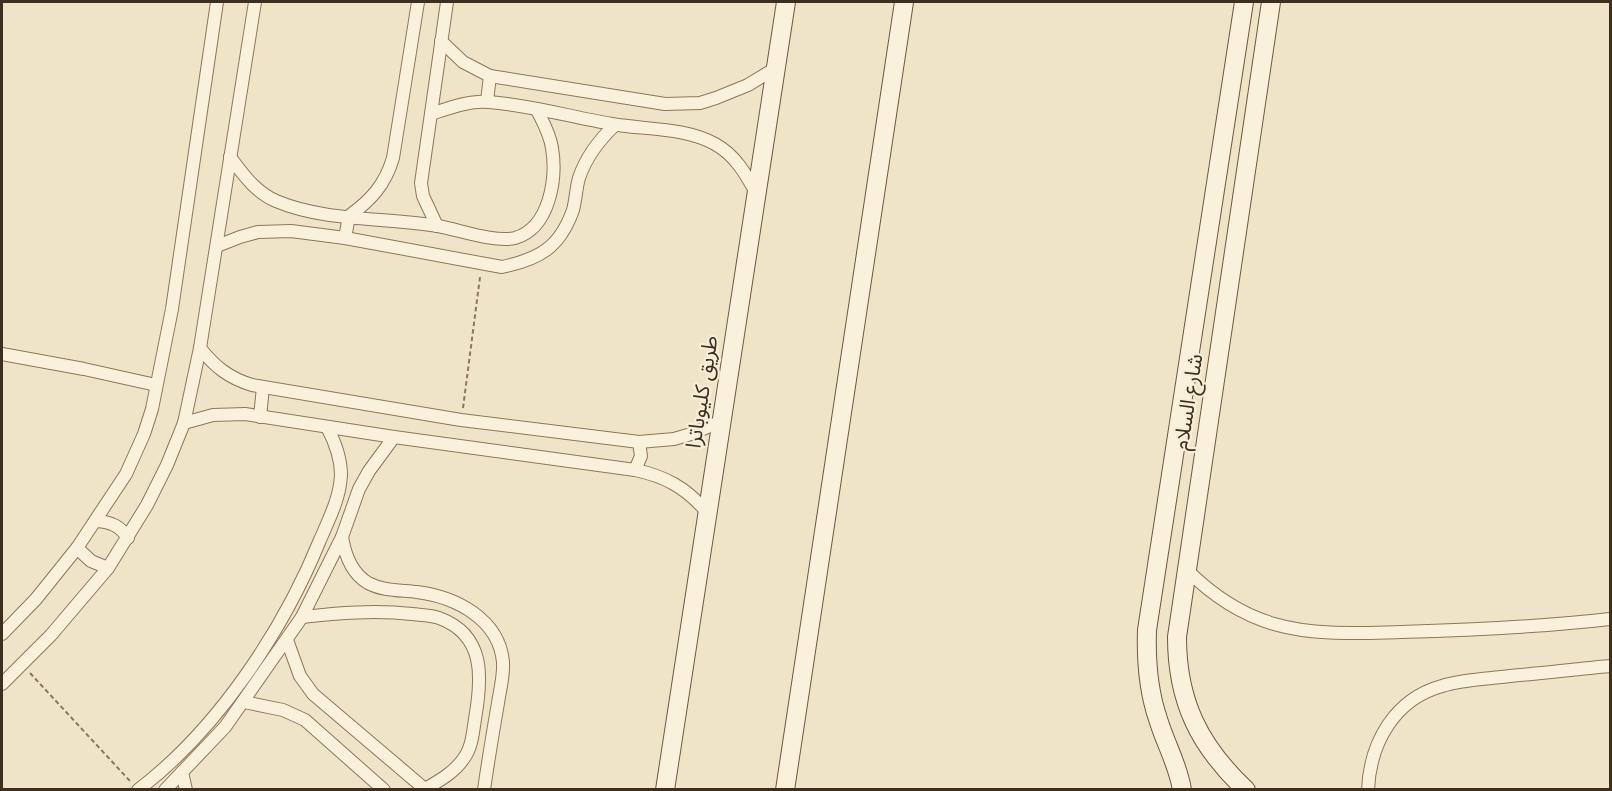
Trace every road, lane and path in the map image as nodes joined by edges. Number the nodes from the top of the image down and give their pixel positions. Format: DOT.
graph roads {
  1 [pos="217,2"];
  2 [pos="255,2"];
  3 [pos="417,2"];
  4 [pos="447,2"];
  5 [pos="786,2"];
  6 [pos="904,2"];
  7 [pos="1244,2"];
  8 [pos="1271,2"];
  9 [pos="441,41"];
  10 [pos="776,68"];
  11 [pos="490,76"];
  12 [pos="487,101"];
  13 [pos="537,110"];
  14 [pos="431,114"];
  15 [pos="615,125"];
  16 [pos="230,157"];
  17 [pos="756,193"];
  18 [pos="349,216"];
  19 [pos="437,226"];
  20 [pos="345,238"];
  21 [pos="217,246"];
  22 [pos="1206,252"];
  23 [pos="1234,255"];
  24 [pos="482,264"];
  25 [pos="200,348"];
  26 [pos="2,354"];
  27 [pos="156,385"];
  28 [pos="263,387"];
  29 [pos="260,417"];
  30 [pos="461,420"];
  31 [pos="722,421"];
  32 [pos="184,423"];
  33 [pos="327,427"];
  34 [pos="394,437"];
  35 [pos="639,442"];
  36 [pos="635,470"];
  37 [pos="340,484"];
  38 [pos="359,489"];
  39 [pos="706,511"];
  40 [pos="97,521"];
  41 [pos="342,537"];
  42 [pos="128,538"];
  43 [pos="77,548"];
  44 [pos="108,568"];
  45 [pos="1187,570"];
  46 [pos="302,617"];
  47 [pos="1611,619"];
  48 [pos="2,634"];
  49 [pos="287,640"];
  50 [pos="22,664"];
  51 [pos="1611,666"];
  52 [pos="2,684"];
  53 [pos="244,702"];
  54 [pos="330,710"];
  55 [pos="315,728"];
  56 [pos="182,772"];
  57 [pos="134,785"];
  58 [pos="165,789"];
  59 [pos="186,789"];
  60 [pos="384,789"];
  61 [pos="425,789"];
  62 [pos="484,789"];
  63 [pos="664,789"];
  64 [pos="785,789"];
  65 [pos="1182,789"];
  66 [pos="1246,789"];
  67 [pos="1368,789"];
  1 -- 27 [label="street"];
  2 -- 16 [label="street"];
  3 -- 18 [label="street"];
  4 -- 9 [label="street"];
  5 -- 10 [label="main road, طريق كليوباترا"];
  6 -- 64 [label="main road"];
  7 -- 22 [label="main road, شارع السلام"];
  8 -- 23 [label="main road, شارع السلام"];
  9 -- 11 [label="street"];
  9 -- 14 [label="street"];
  10 -- 11 [label="street"];
  10 -- 17 [label="main road, طريق كليوباترا"];
  11 -- 12 [label="street"];
  12 -- 13 [label="street"];
  12 -- 14 [label="street"];
  13 -- 15 [label="street"];
  13 -- 19 [label="street"];
  14 -- 19 [label="street"];
  15 -- 17 [label="street"];
  15 -- 24 [label="street"];
  16 -- 18 [label="street"];
  16 -- 21 [label="street"];
  17 -- 31 [label="main road, طريق كليوباترا"];
  18 -- 19 [label="street"];
  18 -- 20 [label="street"];
  20 -- 21 [label="street"];
  20 -- 24 [label="street"];
  21 -- 25 [label="street"];
  22 -- 23 [label="main road"];
  22 -- 65 [label="main road, شارع السلام"];
  23 -- 45 [label="main road, شارع السلام"];
  24 -- 30 [label="path"];
  25 -- 28 [label="street"];
  25 -- 32 [label="street"];
  26 -- 27 [label="street"];
  27 -- 40 [label="street"];
  28 -- 29 [label="street"];
  28 -- 30 [label="street"];
  29 -- 32 [label="street"];
  29 -- 33 [label="street"];
  30 -- 35 [label="street"];
  31 -- 35 [label="street"];
  31 -- 39 [label="main road, طريق كليوباترا"];
  32 -- 42 [label="street"];
  33 -- 34 [label="street"];
  33 -- 37 [label="street"];
  34 -- 36 [label="street"];
  34 -- 38 [label="street"];
  35 -- 36 [label="street"];
  36 -- 39 [label="street"];
  37 -- 38 [label="street"];
  37 -- 57 [label="street"];
  38 -- 41 [label="street"];
  39 -- 63 [label="main road, طريق كليوباترا"];
  40 -- 42 [label="street"];
  40 -- 43 [label="street"];
  41 -- 46 [label="street"];
  41 -- 62 [label="street"];
  42 -- 44 [label="street"];
  43 -- 44 [label="street"];
  43 -- 48 [label="street"];
  44 -- 50 [label="street"];
  45 -- 47 [label="street"];
  45 -- 66 [label="main road, شارع السلام"];
  46 -- 49 [label="street"];
  46 -- 61 [label="street"];
  49 -- 53 [label="street"];
  49 -- 54 [label="street"];
  50 -- 52 [label="street"];
  50 -- 57 [label="path"];
  51 -- 67 [label="street"];
  53 -- 55 [label="street"];
  53 -- 56 [label="street"];
  54 -- 55 [label="street"];
  54 -- 61 [label="street"];
  55 -- 60 [label="street"];
  56 -- 58 [label="street"];
  56 -- 59 [label="street"];
}
